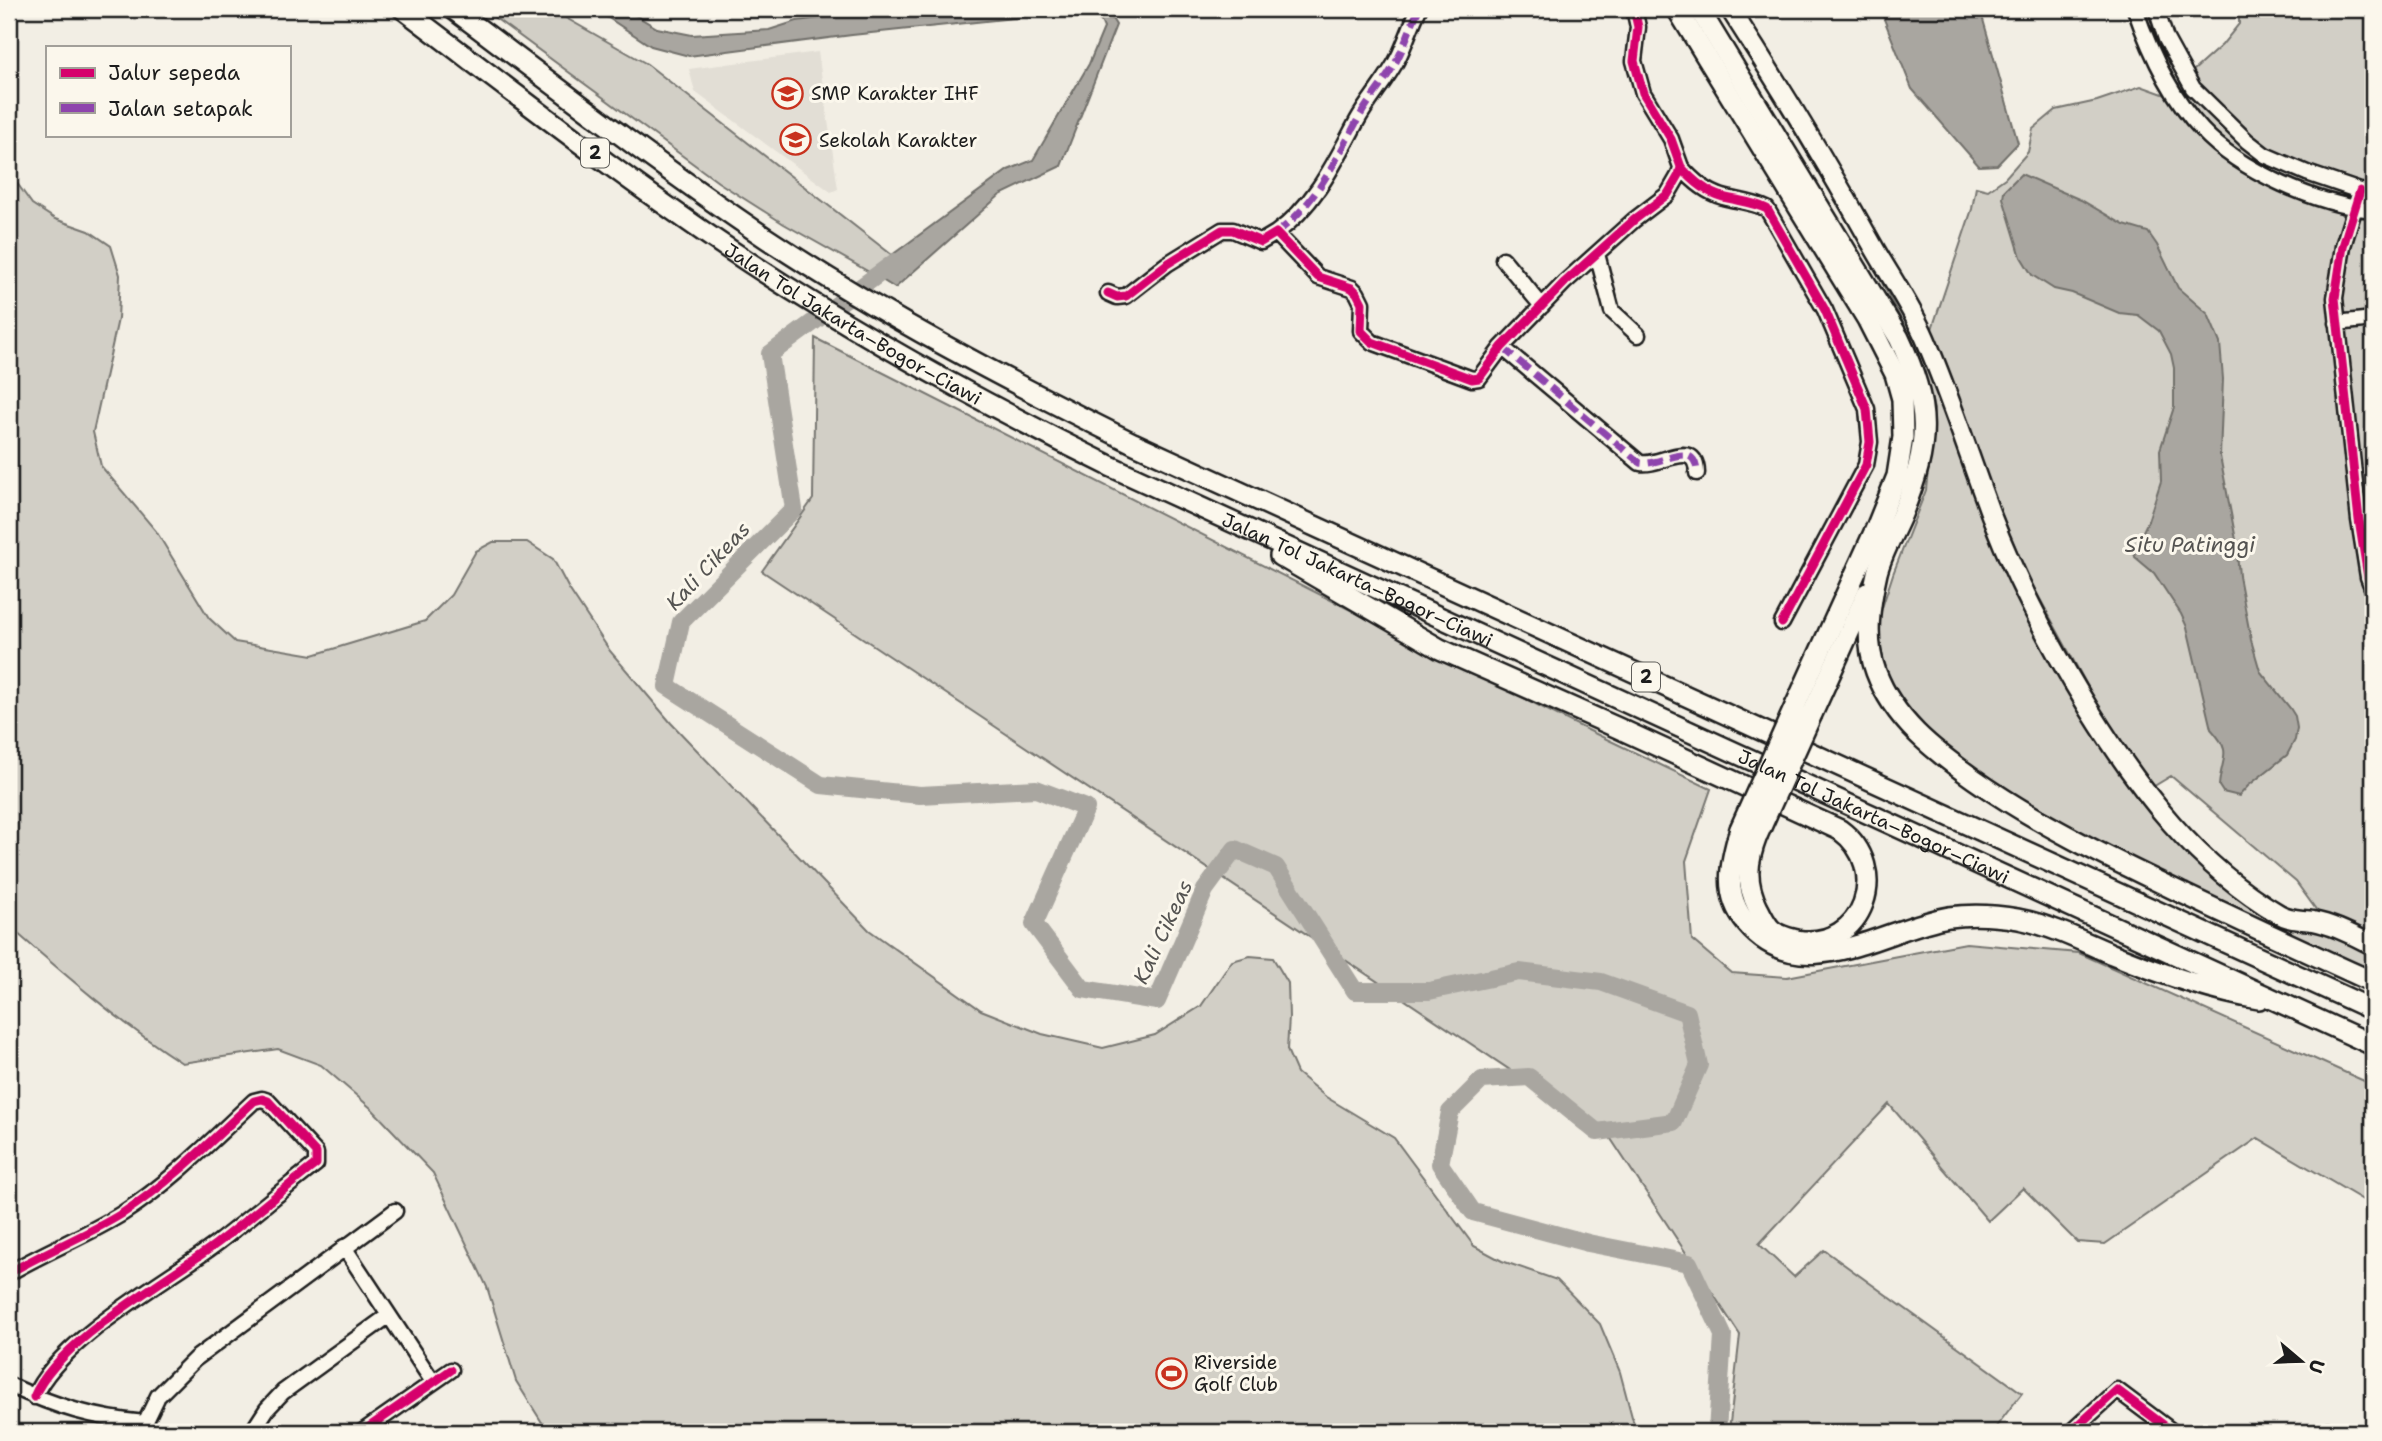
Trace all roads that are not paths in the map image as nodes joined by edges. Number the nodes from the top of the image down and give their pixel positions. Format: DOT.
graph roads {
  1 [pos="403,9"];
  2 [pos="453,9"];
  3 [pos="1419,9"];
  4 [pos="1634,9"];
  5 [pos="1677,9"];
  6 [pos="1699,9"];
  7 [pos="1730,9"];
  8 [pos="2135,9"];
  9 [pos="2156,9"];
  10 [pos="2247,141"];
  11 [pos="2265,155"];
  12 [pos="2235,156"];
  13 [pos="1681,167"];
  14 [pos="2257,172"];
  15 [pos="2367,191"];
  16 [pos="2356,209"];
  17 [pos="2373,210"];
  18 [pos="1276,233"];
  19 [pos="1597,254"];
  20 [pos="1503,259"];
  21 [pos="1108,293"];
  22 [pos="1542,306"];
  23 [pos="2373,319"];
  24 [pos="2337,323"];
  25 [pos="1638,335"];
  26 [pos="1502,347"];
  27 [pos="1696,473"];
  28 [pos="1184,500"];
  29 [pos="2366,519"];
  30 [pos="1878,569"];
  31 [pos="2373,590"];
  32 [pos="1782,623"];
  33 [pos="1804,709"];
  34 [pos="1749,832"];
  35 [pos="2373,945"];
  36 [pos="2373,982"];
  37 [pos="2280,1002"];
  38 [pos="2373,1010"];
  39 [pos="2373,1045"];
  40 [pos="395,1211"];
  41 [pos="344,1247"];
  42 [pos="9,1273"];
  43 [pos="388,1316"];
  44 [pos="451,1370"];
  45 [pos="433,1382"];
  46 [pos="9,1385"];
  47 [pos="34,1396"];
  48 [pos="148,1427"];
  49 [pos="252,1432"];
  50 [pos="362,1432"];
  51 [pos="2071,1432"];
  52 [pos="2172,1432"];
  1 -- 28 [label="highway, Jalan Tol Jakarta–Bogor–Ciawi / 2"];
  2 -- 38 [label="highway, Jalan Tol Jakarta–Bogor–Ciawi / 2"];
  3 -- 18 [label="street"];
  4 -- 13 [label="street"];
  5 -- 33 [label="highway"];
  6 -- 30 [label="highway"];
  7 -- 35 [label="main road"];
  8 -- 12 [label="street"];
  9 -- 10 [label="street"];
  10 -- 11 [label="street"];
  10 -- 12 [label="street"];
  11 -- 14 [label="street"];
  11 -- 15 [label="street"];
  12 -- 14 [label="street"];
  13 -- 19 [label="street"];
  13 -- 32 [label="street"];
  14 -- 16 [label="street"];
  15 -- 16 [label="street"];
  16 -- 17 [label="street"];
  16 -- 24 [label="street"];
  18 -- 21 [label="street"];
  18 -- 26 [label="street"];
  19 -- 22 [label="street"];
  19 -- 25 [label="street"];
  20 -- 22 [label="street"];
  22 -- 26 [label="street"];
  23 -- 24 [label="street"];
  24 -- 29 [label="street"];
  26 -- 27 [label="street"];
  28 -- 34 [label="highway"];
  28 -- 37 [label="highway, Jalan Tol Jakarta–Bogor–Ciawi / 2"];
  29 -- 31 [label="street"];
  30 -- 33 [label="highway"];
  30 -- 36 [label="highway"];
  33 -- 34 [label="highway, bridge"];
  34 -- 37 [label="highway"];
  37 -- 39 [label="highway, Jalan Tol Jakarta–Bogor–Ciawi / 2"];
  40 -- 41 [label="street"];
  41 -- 43 [label="street"];
  41 -- 48 [label="street"];
  42 -- 47 [label="street"];
  43 -- 45 [label="street"];
  43 -- 49 [label="street"];
  44 -- 45 [label="street"];
  45 -- 50 [label="street"];
  46 -- 47 [label="street"];
  47 -- 48 [label="street"];
  51 -- 52 [label="street"];
}
